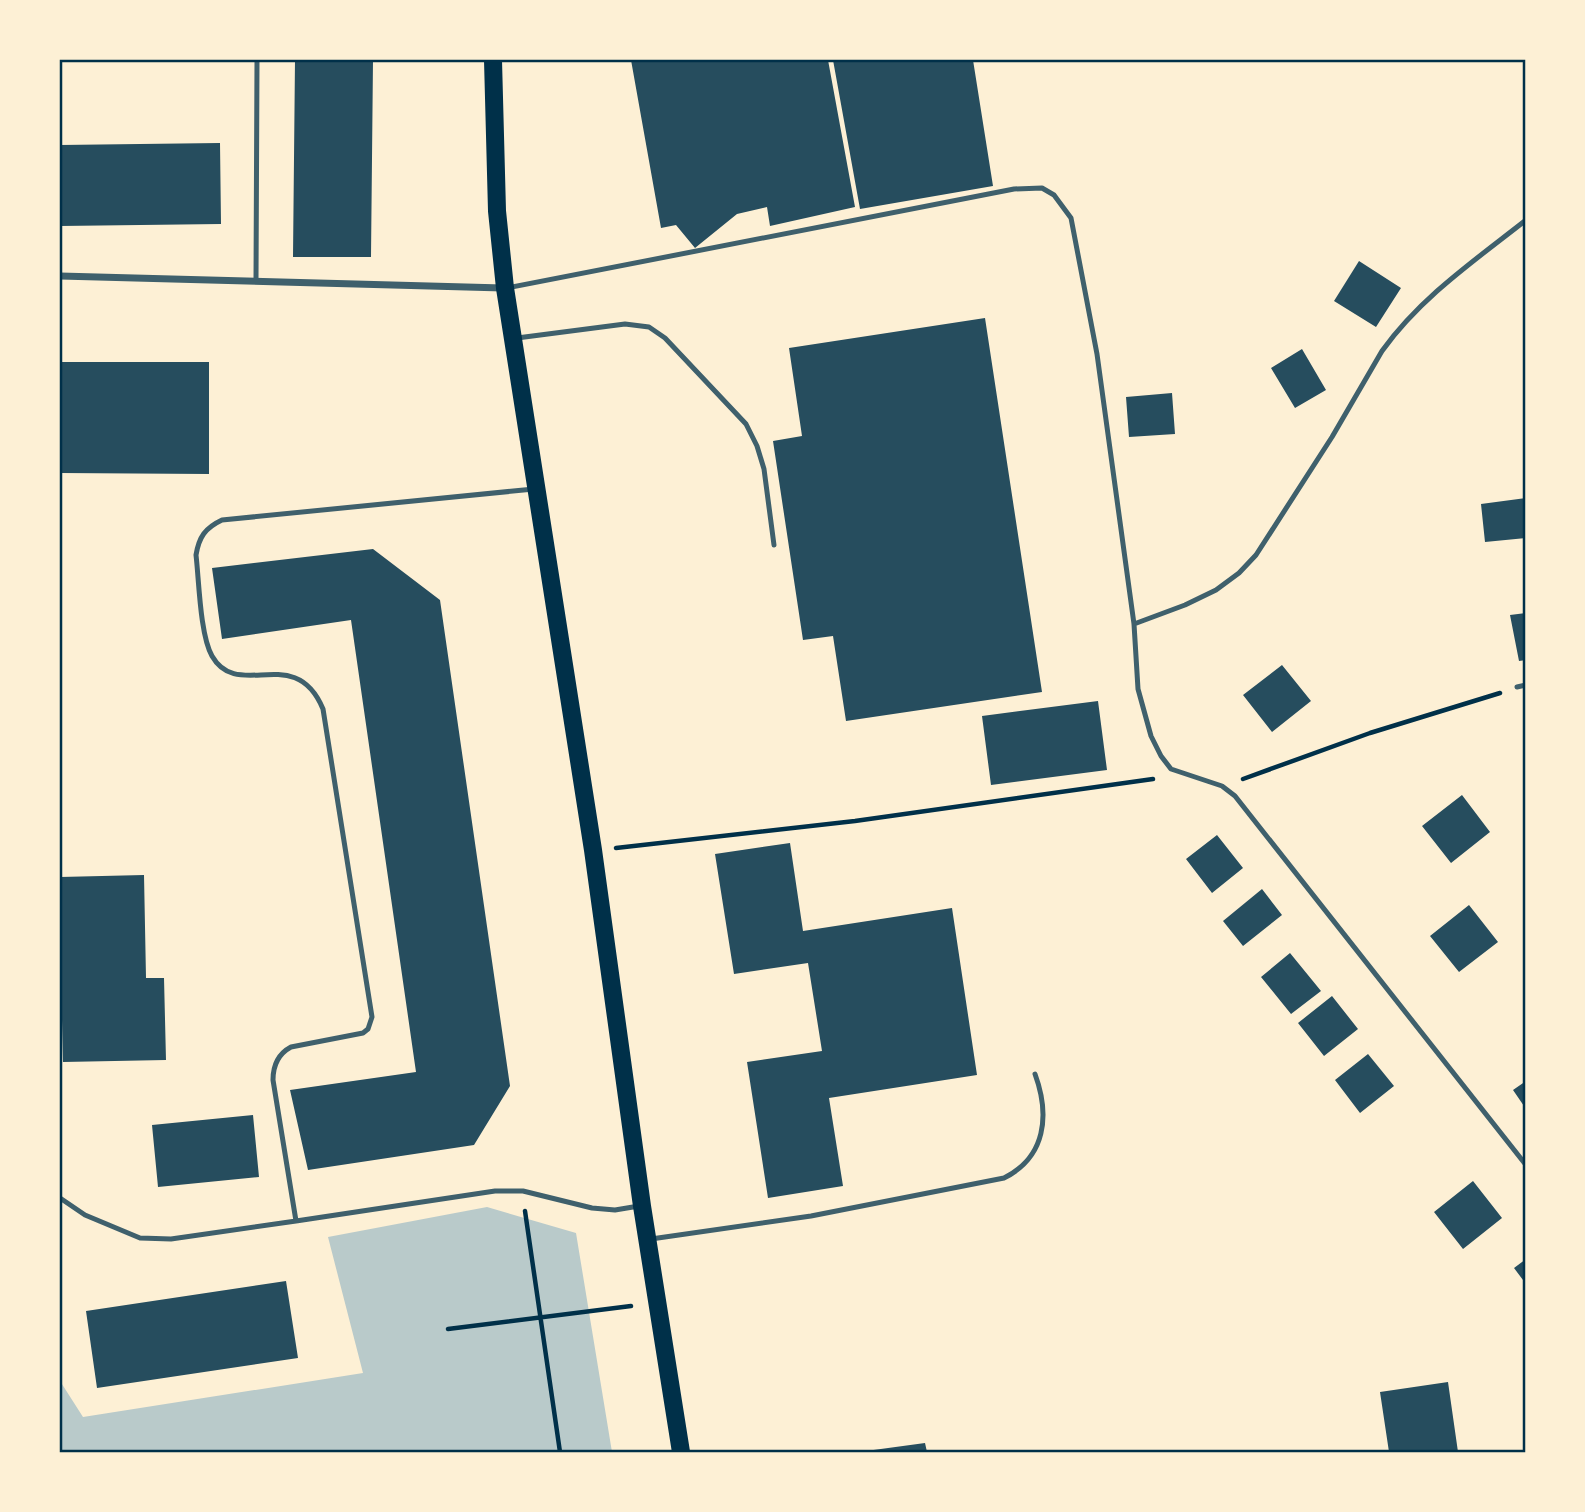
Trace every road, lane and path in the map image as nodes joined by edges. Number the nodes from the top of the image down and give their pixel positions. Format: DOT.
graph roads {
  1 [pos="257,60"];
  2 [pos="492,60"];
  3 [pos="1525,220"];
  4 [pos="60,276"];
  5 [pos="256,280"];
  6 [pos="505,288"];
  7 [pos="514,338"];
  8 [pos="536,489"];
  9 [pos="774,545"];
  10 [pos="1133,624"];
  11 [pos="1525,685"];
  12 [pos="1517,687"];
  13 [pos="1181,775"];
  14 [pos="1222,786"];
  15 [pos="593,850"];
  16 [pos="1035,1074"];
  17 [pos="1525,1165"];
  18 [pos="523,1191"];
  19 [pos="60,1198"];
  20 [pos="642,1206"];
  21 [pos="296,1221"];
  22 [pos="648,1239"];
  23 [pos="658,1303"];
  24 [pos="541,1317"];
  25 [pos="448,1329"];
  26 [pos="560,1452"];
  27 [pos="681,1452"];
  1 -- 5 [label="lane"];
  2 -- 6 [label="main road"];
  3 -- 10 [label="lane"];
  4 -- 5 [label="street"];
  5 -- 6 [label="street"];
  6 -- 7 [label="main road"];
  6 -- 10 [label="lane"];
  7 -- 8 [label="main road"];
  7 -- 9 [label="lane"];
  8 -- 15 [label="main road"];
  8 -- 21 [label="lane"];
  10 -- 13 [label="lane"];
  11 -- 12 [label="lane"];
  12 -- 14 [label="path"];
  13 -- 14 [label="lane"];
  13 -- 15 [label="path"];
  14 -- 17 [label="lane"];
  15 -- 20 [label="main road"];
  16 -- 22 [label="lane"];
  18 -- 20 [label="lane"];
  18 -- 21 [label="lane"];
  18 -- 24 [label="path"];
  19 -- 21 [label="lane"];
  20 -- 22 [label="main road"];
  22 -- 23 [label="main road"];
  23 -- 24 [label="path"];
  23 -- 27 [label="main road"];
  24 -- 25 [label="path"];
  24 -- 26 [label="path"];
}
